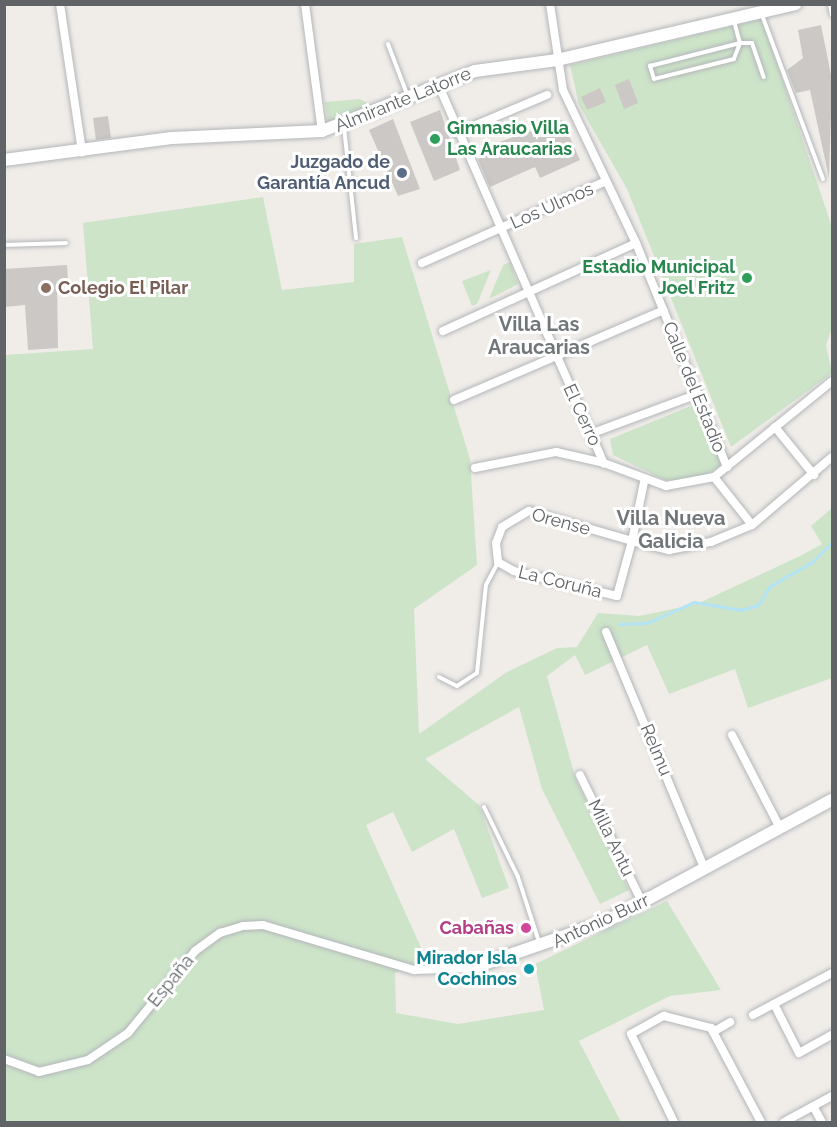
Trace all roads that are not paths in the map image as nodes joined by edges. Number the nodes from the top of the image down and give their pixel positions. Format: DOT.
graph roads {
  1 [pos="60,4"];
  2 [pos="304,4"];
  3 [pos="550,4"];
  4 [pos="796,4"];
  5 [pos="830,4"];
  6 [pos="761,14"];
  7 [pos="832,15"];
  8 [pos="734,21"];
  9 [pos="740,43"];
  10 [pos="388,45"];
  11 [pos="557,60"];
  12 [pos="764,77"];
  13 [pos="439,86"];
  14 [pos="547,95"];
  15 [pos="409,99"];
  16 [pos="344,127"];
  17 [pos="322,131"];
  18 [pos="457,133"];
  19 [pos="82,152"];
  20 [pos="4,160"];
  21 [pos="823,179"];
  22 [pos="606,182"];
  23 [pos="498,230"];
  24 [pos="356,238"];
  25 [pos="66,243"];
  26 [pos="636,243"];
  27 [pos="4,245"];
  28 [pos="422,263"];
  29 [pos="526,293"];
  30 [pos="664,310"];
  31 [pos="443,331"];
  32 [pos="555,357"];
  33 [pos="832,381"];
  34 [pos="698,394"];
  35 [pos="454,400"];
  36 [pos="775,427"];
  37 [pos="590,434"];
  38 [pos="832,458"];
  39 [pos="604,463"];
  40 [pos="727,467"];
  41 [pos="475,468"];
  42 [pos="814,475"];
  43 [pos="714,477"];
  44 [pos="644,482"];
  45 [pos="752,525"];
  46 [pos="498,534"];
  47 [pos="632,541"];
  48 [pos="498,562"];
  49 [pos="606,632"];
  50 [pos="438,677"];
  51 [pos="732,735"];
  52 [pos="580,775"];
  53 [pos="832,800"];
  54 [pos="484,807"];
  55 [pos="780,826"];
  56 [pos="704,868"];
  57 [pos="642,902"];
  58 [pos="541,949"];
  59 [pos="350,954"];
  60 [pos="472,968"];
  61 [pos="832,973"];
  62 [pos="774,1004"];
  63 [pos="753,1015"];
  64 [pos="729,1022"];
  65 [pos="713,1032"];
  66 [pos="832,1035"];
  67 [pos="5,1059"];
  68 [pos="832,1096"];
  69 [pos="813,1106"];
  70 [pos="674,1122"];
  71 [pos="761,1122"];
  72 [pos="784,1122"];
  73 [pos="822,1122"];
  1 -- 19 [label="street"];
  2 -- 17 [label="street"];
  3 -- 11 [label="street, Calle del Estadio"];
  4 -- 6 [label="main road, Almirante Latorre"];
  5 -- 7 [label="lane"];
  6 -- 8 [label="main road, Almirante Latorre"];
  6 -- 21 [label="lane"];
  8 -- 9 [label="lane"];
  8 -- 11 [label="main road, Almirante Latorre"];
  9 -- 9 [label="lane"];
  9 -- 12 [label="lane"];
  10 -- 15 [label="lane"];
  11 -- 13 [label="main road, Almirante Latorre"];
  11 -- 22 [label="street, Calle del Estadio"];
  13 -- 15 [label="main road, Almirante Latorre"];
  13 -- 18 [label="street, El Cerro"];
  14 -- 18 [label="street"];
  15 -- 16 [label="main road, Almirante Latorre"];
  16 -- 17 [label="main road, Almirante Latorre"];
  16 -- 24 [label="lane"];
  17 -- 19 [label="main road, Almirante Latorre"];
  18 -- 23 [label="street, El Cerro"];
  19 -- 20 [label="main road, Almirante Latorre"];
  22 -- 23 [label="street, Los Ulmos"];
  22 -- 26 [label="street, Calle del Estadio"];
  23 -- 28 [label="street, Los Ulmos"];
  23 -- 29 [label="street, El Cerro"];
  25 -- 27 [label="lane"];
  26 -- 29 [label="street"];
  26 -- 30 [label="street, Calle del Estadio"];
  29 -- 31 [label="street"];
  29 -- 32 [label="street, El Cerro"];
  30 -- 32 [label="street"];
  30 -- 34 [label="street, Calle del Estadio"];
  32 -- 35 [label="street"];
  32 -- 37 [label="street, El Cerro"];
  33 -- 36 [label="street, El Cerro"];
  34 -- 37 [label="street"];
  34 -- 40 [label="street, Calle del Estadio"];
  36 -- 40 [label="street, El Cerro"];
  36 -- 42 [label="street"];
  37 -- 39 [label="street, El Cerro"];
  38 -- 42 [label="street"];
  39 -- 41 [label="street"];
  39 -- 44 [label="street, El Cerro"];
  40 -- 43 [label="street, El Cerro"];
  42 -- 45 [label="street"];
  43 -- 44 [label="street, El Cerro"];
  43 -- 45 [label="street"];
  44 -- 47 [label="street"];
  45 -- 47 [label="street"];
  46 -- 47 [label="street, Orense"];
  46 -- 48 [label="street, La Coruña"];
  47 -- 48 [label="street, La Coruña"];
  48 -- 50 [label="lane"];
  49 -- 56 [label="street, Relmu"];
  51 -- 55 [label="street"];
  52 -- 57 [label="street, Milla Antu"];
  53 -- 55 [label="main road, Antonio Burr"];
  54 -- 58 [label="lane"];
  55 -- 56 [label="main road, Antonio Burr"];
  56 -- 57 [label="main road, Antonio Burr"];
  57 -- 58 [label="main road, Antonio Burr"];
  58 -- 60 [label="main road, Antonio Burr"];
  59 -- 60 [label="street, Antonio Burr"];
  59 -- 67 [label="street, España"];
  61 -- 62 [label="street"];
  62 -- 63 [label="street"];
  62 -- 66 [label="street"];
  64 -- 65 [label="street"];
  65 -- 70 [label="street"];
  65 -- 71 [label="street"];
  68 -- 69 [label="street"];
  69 -- 72 [label="street"];
  69 -- 73 [label="street"];
}
